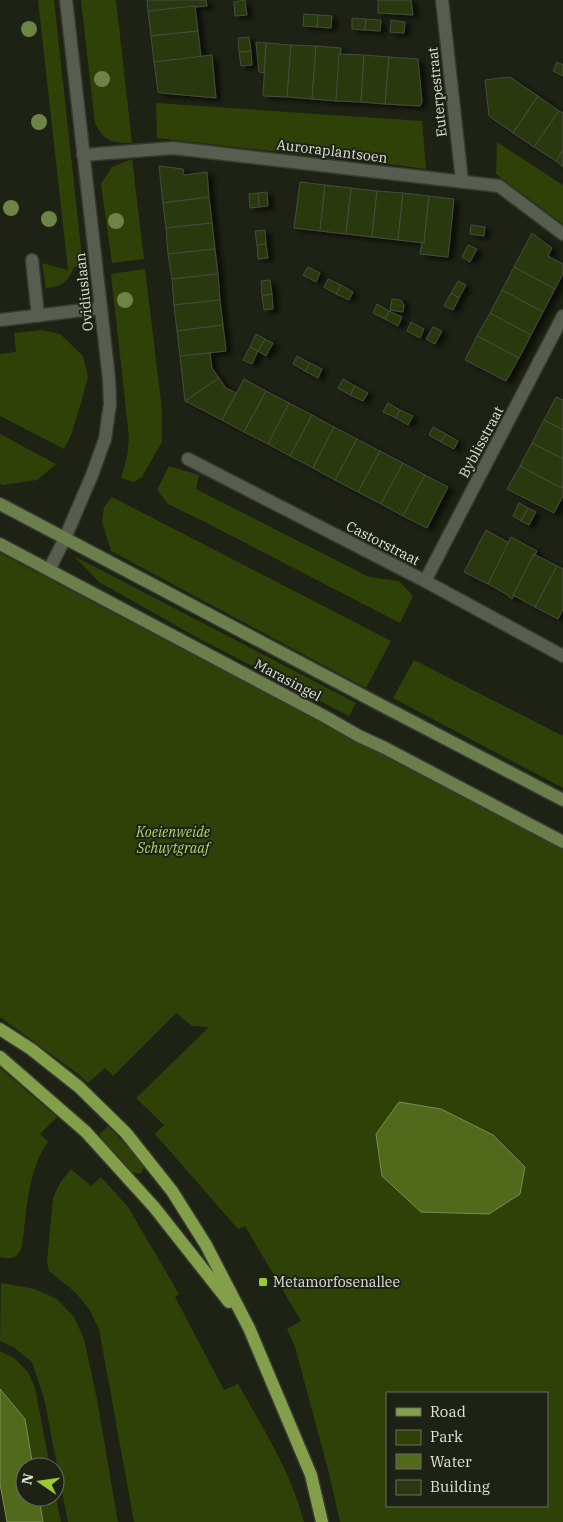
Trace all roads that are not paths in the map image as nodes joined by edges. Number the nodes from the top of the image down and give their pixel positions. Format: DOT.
graph roads {
  1 [pos="66,0"];
  2 [pos="442,0"];
  3 [pos="83,154"];
  4 [pos="462,181"];
  5 [pos="563,234"];
  6 [pos="32,260"];
  7 [pos="101,308"];
  8 [pos="38,316"];
  9 [pos="563,316"];
  10 [pos="0,320"];
  11 [pos="188,459"];
  12 [pos="0,504"];
  13 [pos="65,538"];
  14 [pos="0,544"];
  15 [pos="49,570"];
  16 [pos="424,581"];
  17 [pos="563,656"];
  18 [pos="563,800"];
  19 [pos="563,842"];
  20 [pos="0,1029"];
  21 [pos="0,1057"];
  22 [pos="249,1328"];
  23 [pos="322,1522"];
  1 -- 3 [label="street, Ovidiuslaan"];
  2 -- 4 [label="street, Euterpestraat"];
  3 -- 4 [label="street, Auroraplantsoen"];
  3 -- 7 [label="street, Ovidiuslaan"];
  4 -- 5 [label="street, Auroraplantsoen"];
  6 -- 8 [label="street"];
  7 -- 8 [label="street"];
  7 -- 13 [label="street, Ovidiuslaan"];
  8 -- 10 [label="street"];
  9 -- 16 [label="street, Byblisstraat"];
  11 -- 16 [label="street, Castorstraat"];
  12 -- 13 [label="street, Marasingel"];
  13 -- 15 [label="street, Ovidiuslaan"];
  13 -- 18 [label="street, Marasingel"];
  14 -- 15 [label="street, Marasingel"];
  15 -- 19 [label="street, Marasingel"];
  16 -- 17 [label="street, Castorstraat"];
  20 -- 22 [label="main road"];
  21 -- 22 [label="main road"];
  22 -- 23 [label="main road"];
}
